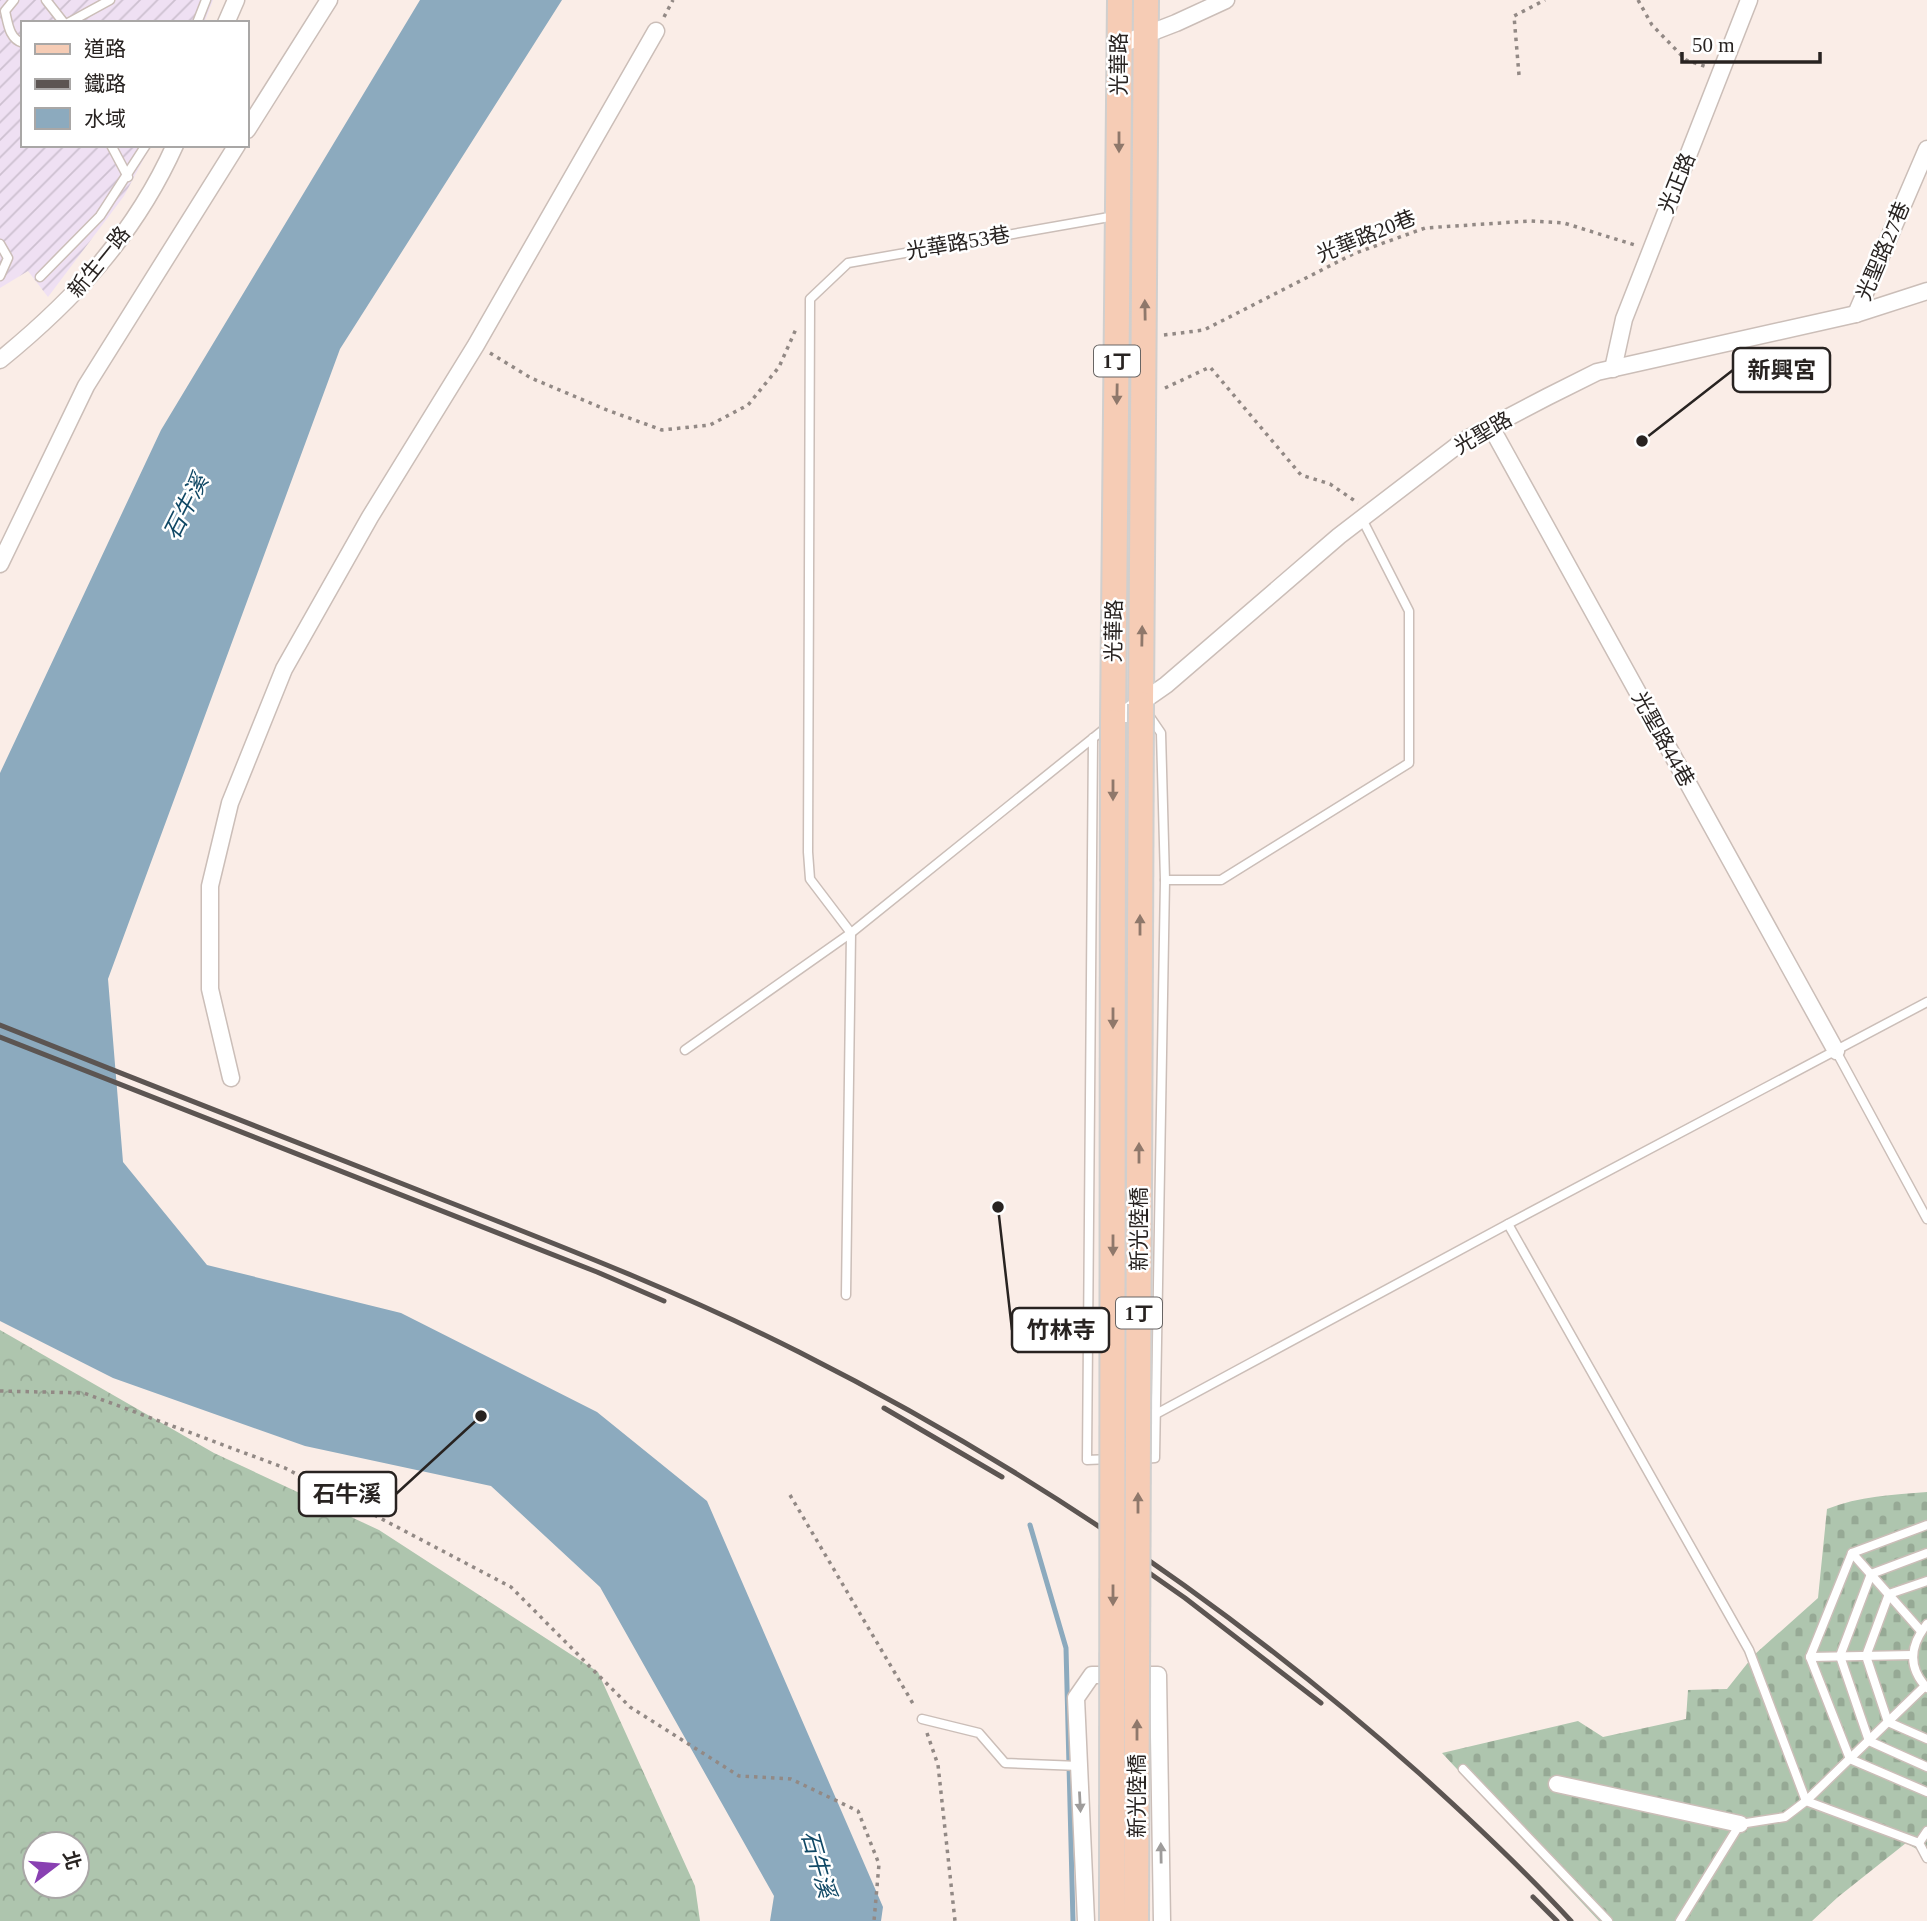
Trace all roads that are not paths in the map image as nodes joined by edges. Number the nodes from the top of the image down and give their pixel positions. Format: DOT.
graph roads {
  1 [pos="14,0"];
  2 [pos="46,0"];
  3 [pos="110,0"];
  4 [pos="206,0"];
  5 [pos="236,0"];
  6 [pos="329,0"];
  7 [pos="1120,0"];
  8 [pos="1146,0"];
  9 [pos="1226,0"];
  10 [pos="1749,0"];
  11 [pos="64,21"];
  12 [pos="70,21"];
  13 [pos="198,21"];
  14 [pos="227,21"];
  15 [pos="656,31"];
  16 [pos="1146,35"];
  17 [pos="21,43"];
  18 [pos="1119,45"];
  19 [pos="248,128"];
  20 [pos="112,147"];
  21 [pos="145,147"];
  22 [pos="174,147"];
  23 [pos="236,147"];
  24 [pos="1927,149"];
  25 [pos="128,177"];
  26 [pos="1119,215"];
  27 [pos="0,244"];
  28 [pos="0,276"];
  29 [pos="40,277"];
  30 [pos="1118,281"];
  31 [pos="1144,281"];
  32 [pos="1927,291"];
  33 [pos="1856,314"];
  34 [pos="0,360"];
  35 [pos="1613,369"];
  36 [pos="1490,427"];
  37 [pos="1367,515"];
  38 [pos="0,564"];
  39 [pos="1141,704"];
  40 [pos="1113,722"];
  41 [pos="1093,738"];
  42 [pos="1165,880"];
  43 [pos="851,933"];
  44 [pos="1927,1002"];
  45 [pos="685,1050"];
  46 [pos="1836,1051"];
  47 [pos="231,1078"];
  48 [pos="1927,1219"];
  49 [pos="1508,1224"];
  50 [pos="846,1295"];
  51 [pos="1156,1414"];
  52 [pos="1927,1525"];
  53 [pos="1852,1553"];
  54 [pos="1927,1553"];
  55 [pos="1871,1574"];
  56 [pos="1927,1581"];
  57 [pos="1889,1594"];
  58 [pos="1924,1627"];
  59 [pos="1913,1654"];
  60 [pos="1840,1656"];
  61 [pos="1866,1656"];
  62 [pos="1810,1657"];
  63 [pos="1926,1687"];
  64 [pos="922,1719"];
  65 [pos="1888,1722"];
  66 [pos="1927,1739"];
  67 [pos="1868,1741"];
  68 [pos="1850,1759"];
  69 [pos="1079,1766"];
  70 [pos="1927,1767"];
  71 [pos="1463,1769"];
  72 [pos="1557,1784"];
  73 [pos="1927,1792"];
  74 [pos="1807,1801"];
  75 [pos="1740,1824"];
  76 [pos="1927,1831"];
  77 [pos="1919,1843"];
  78 [pos="1927,1858"];
  79 [pos="1086,1921"];
  80 [pos="1112,1921"];
  81 [pos="1136,1921"];
  82 [pos="1162,1921"];
  83 [pos="1608,1921"];
  84 [pos="1680,1921"];
  1 -- 17 [label="lane"];
  2 -- 11 [label="lane"];
  3 -- 12 [label="lane"];
  4 -- 13 [label="lane"];
  5 -- 14 [label="street"];
  6 -- 19 [label="street"];
  7 -- 18 [label="main road, 光華路 / 1丁"];
  8 -- 16 [label="main road, 光華路 / 1丁"];
  9 -- 16 [label="street"];
  10 -- 35 [label="street, 光正路"];
  15 -- 47 [label="street"];
  16 -- 18 [label="street"];
  16 -- 31 [label="main road, 光華路 / 1丁"];
  18 -- 26 [label="main road, 光華路 / 1丁, one-way"];
  20 -- 25 [label="lane"];
  21 -- 25 [label="lane"];
  22 -- 34 [label="street, 新生一路"];
  23 -- 38 [label="street"];
  24 -- 33 [label="street, 光聖路27巷"];
  25 -- 29 [label="lane"];
  26 -- 30 [label="main road, 光華路 / 1丁"];
  26 -- 43 [label="lane, 光華路53巷"];
  27 -- 28 [label="lane"];
  30 -- 31 [label="main road"];
  30 -- 40 [label="main road, 光華路 / 1丁, one-way"];
  39 -- 31 [label="main road, 光華路 / 1丁, one-way"];
  32 -- 33 [label="street, 光聖路"];
  33 -- 35 [label="street, 光聖路"];
  35 -- 36 [label="street, 光聖路"];
  36 -- 37 [label="street, 光聖路"];
  36 -- 46 [label="street, 光聖路44巷"];
  37 -- 39 [label="street, 光聖路"];
  37 -- 42 [label="lane"];
  39 -- 40 [label="street, 光聖路"];
  39 -- 42 [label="lane"];
  81 -- 39 [label="main road, 新光陸橋 / 1丁, one-way, bridge"];
  40 -- 41 [label="lane"];
  40 -- 80 [label="main road, 新光陸橋 / 1丁, one-way, bridge"];
  41 -- 43 [label="lane"];
  41 -- 51 [label="lane"];
  42 -- 51 [label="lane"];
  43 -- 45 [label="lane"];
  43 -- 50 [label="lane"];
  44 -- 46 [label="lane"];
  46 -- 48 [label="lane"];
  46 -- 49 [label="lane"];
  49 -- 51 [label="lane"];
  49 -- 74 [label="lane"];
  52 -- 53 [label="lane"];
  53 -- 55 [label="lane"];
  53 -- 62 [label="lane"];
  54 -- 55 [label="lane"];
  55 -- 57 [label="lane"];
  55 -- 60 [label="lane"];
  56 -- 57 [label="lane"];
  57 -- 58 [label="lane"];
  57 -- 61 [label="lane"];
  58 -- 59 [label="lane"];
  59 -- 61 [label="lane"];
  59 -- 63 [label="lane"];
  60 -- 61 [label="lane"];
  60 -- 62 [label="lane"];
  60 -- 67 [label="lane"];
  61 -- 65 [label="lane"];
  62 -- 68 [label="lane"];
  63 -- 65 [label="lane"];
  64 -- 69 [label="lane"];
  65 -- 66 [label="lane"];
  65 -- 67 [label="lane"];
  67 -- 68 [label="lane"];
  67 -- 70 [label="lane"];
  68 -- 73 [label="lane"];
  68 -- 74 [label="lane"];
  69 -- 79 [label="street, one-way"];
  82 -- 69 [label="street, one-way"];
  71 -- 83 [label="lane"];
  72 -- 75 [label="street"];
  74 -- 75 [label="lane"];
  74 -- 77 [label="lane"];
  75 -- 84 [label="lane"];
  76 -- 77 [label="lane"];
  77 -- 78 [label="lane"];
}
